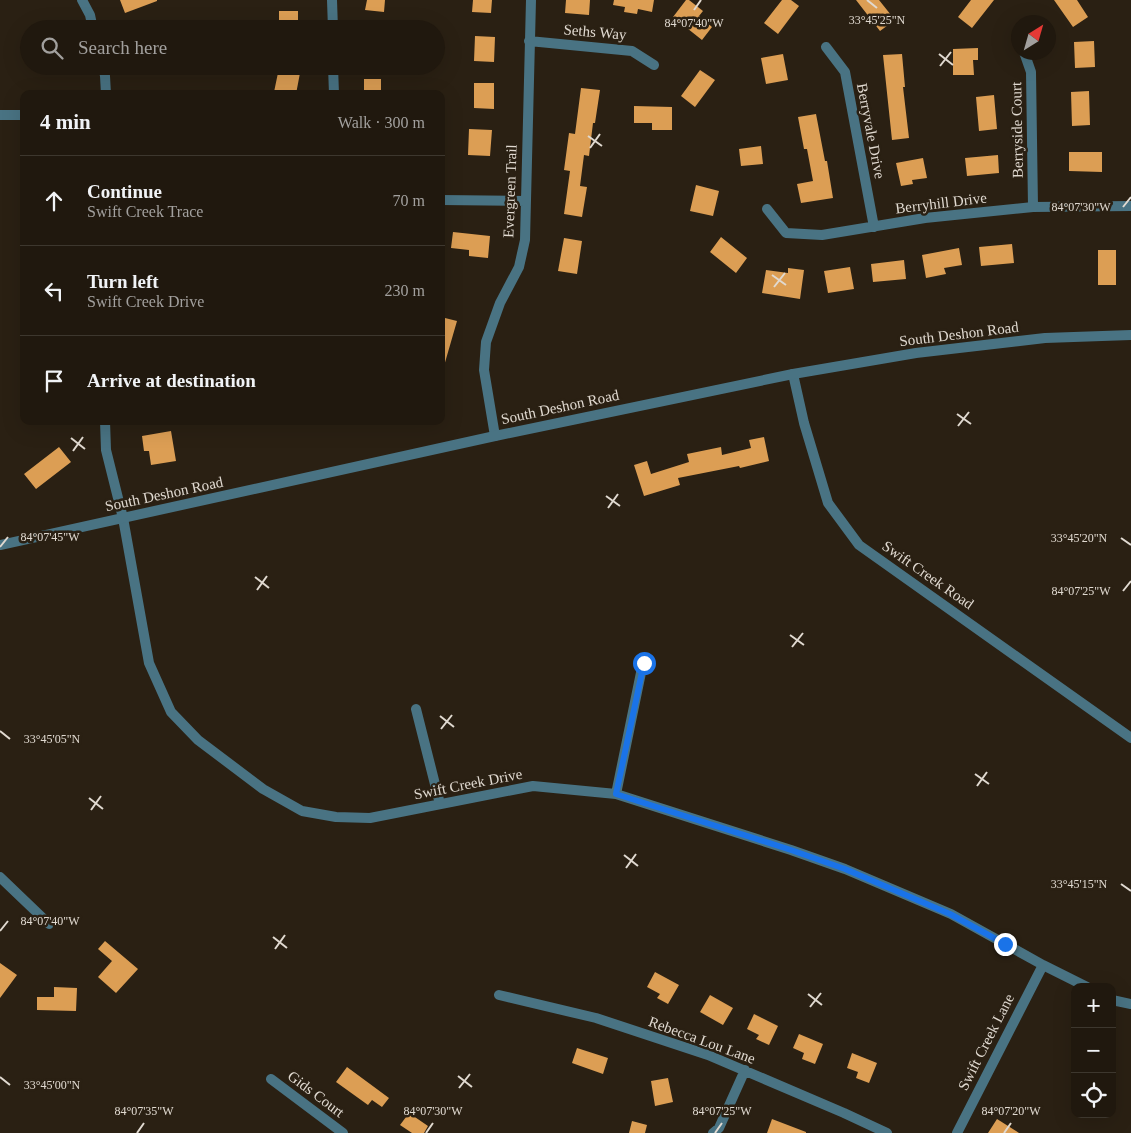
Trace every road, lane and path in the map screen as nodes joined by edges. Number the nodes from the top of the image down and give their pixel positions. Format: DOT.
graph roads {
  1 [pos="82,0"];
  2 [pos="332,0"];
  3 [pos="530,0"];
  4 [pos="91,20"];
  5 [pos="332,20"];
  6 [pos="529,41"];
  7 [pos="826,47"];
  8 [pos="1027,60"];
  9 [pos="654,65"];
  10 [pos="105,75"];
  11 [pos="334,75"];
  12 [pos="106,90"];
  13 [pos="334,90"];
  14 [pos="20,115"];
  15 [pos="0,116"];
  16 [pos="445,200"];
  17 [pos="525,201"];
  18 [pos="1131,206"];
  19 [pos="1033,207"];
  20 [pos="767,209"];
  21 [pos="874,227"];
  22 [pos="1131,335"];
  23 [pos="792,374"];
  24 [pos="105,425"];
  25 [pos="495,436"];
  26 [pos="123,518"];
  27 [pos="0,545"];
  28 [pos="644,663"];
  29 [pos="416,709"];
  30 [pos="1131,738"];
  31 [pos="616,794"];
  32 [pos="440,804"];
  33 [pos="0,877"];
  34 [pos="49,924"];
  35 [pos="1043,965"];
  36 [pos="1079,983"];
  37 [pos="499,995"];
  38 [pos="1116,1001"];
  39 [pos="1131,1004"];
  40 [pos="745,1070"];
  41 [pos="271,1079"];
  42 [pos="343,1133"];
  43 [pos="713,1133"];
  44 [pos="887,1133"];
  45 [pos="957,1133"];
  1 -- 4 [label="street"];
  2 -- 5 [label="street"];
  3 -- 6 [label="street, Evergreen Trail"];
  6 -- 9 [label="street, Seths Way"];
  6 -- 17 [label="street, Evergreen Trail"];
  7 -- 21 [label="street, Berryvale Drive"];
  8 -- 19 [label="street, Berryside Court"];
  10 -- 12 [label="street"];
  11 -- 13 [label="street"];
  14 -- 15 [label="street"];
  16 -- 17 [label="street"];
  17 -- 25 [label="street, Evergreen Trail"];
  18 -- 19 [label="street, Berryhill Drive"];
  19 -- 21 [label="street, Berryhill Drive"];
  20 -- 21 [label="street, Berryhill Drive"];
  22 -- 23 [label="street, South Deshon Road"];
  23 -- 25 [label="street, South Deshon Road"];
  23 -- 30 [label="street, Swift Creek Road"];
  24 -- 26 [label="street, Swift Creek Drive"];
  25 -- 26 [label="street, South Deshon Road"];
  26 -- 27 [label="street, South Deshon Road"];
  26 -- 32 [label="street, Swift Creek Drive"];
  28 -- 31 [label="street"];
  29 -- 32 [label="street"];
  31 -- 32 [label="street, Swift Creek Drive"];
  31 -- 35 [label="street, Swift Creek Drive"];
  33 -- 34 [label="street"];
  35 -- 36 [label="street, Swift Creek Drive"];
  35 -- 45 [label="street, Swift Creek Lane"];
  37 -- 40 [label="street, Rebecca Lou Lane"];
  38 -- 39 [label="street"];
  40 -- 43 [label="street"];
  40 -- 44 [label="street, Rebecca Lou Lane"];
  41 -- 42 [label="street, Gids Court"];
}
